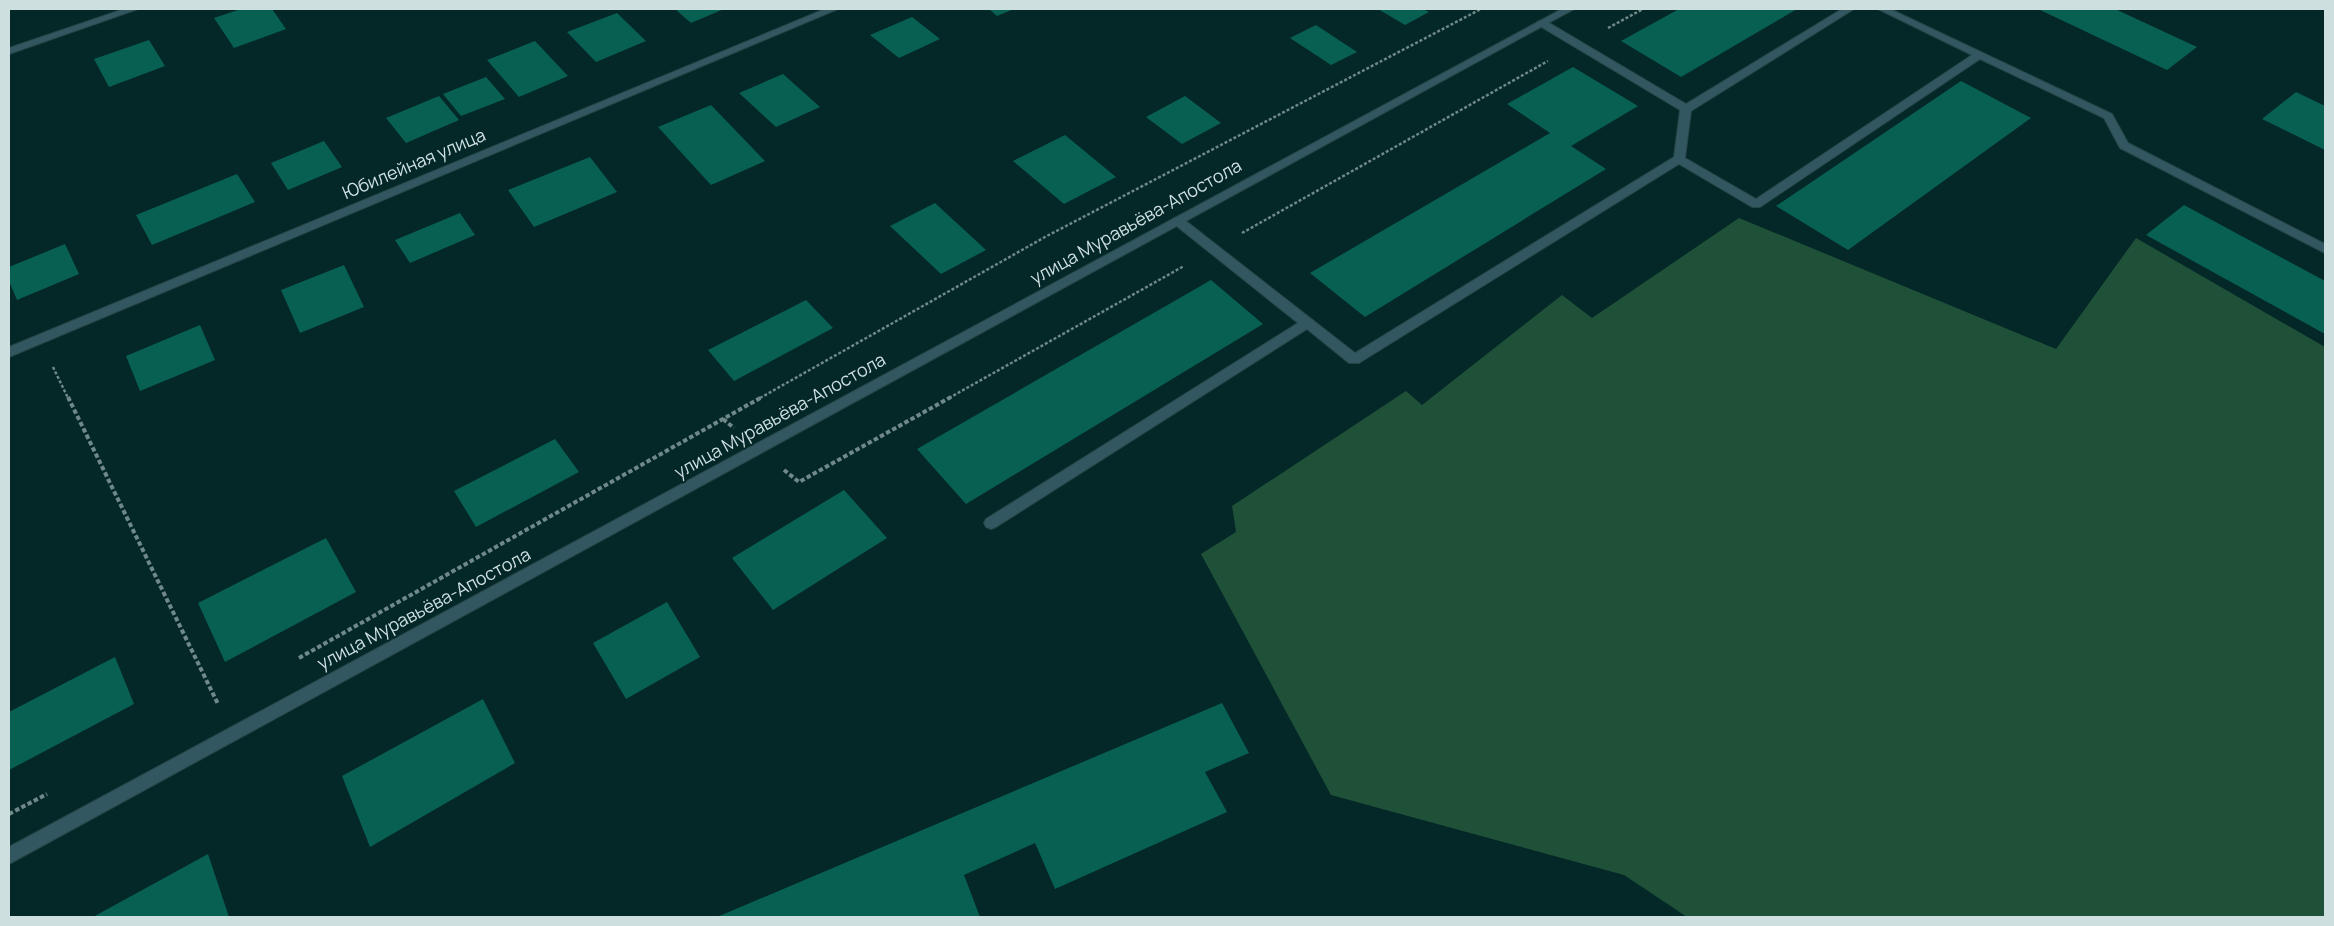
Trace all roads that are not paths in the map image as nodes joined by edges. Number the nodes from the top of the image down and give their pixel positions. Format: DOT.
graph roads {
  1 [pos="133,9"];
  2 [pos="833,9"];
  3 [pos="1569,9"];
  4 [pos="1849,9"];
  5 [pos="1882,9"];
  6 [pos="1542,23"];
  7 [pos="9,51"];
  8 [pos="1980,55"];
  9 [pos="1686,109"];
  10 [pos="1679,159"];
  11 [pos="1178,221"];
  12 [pos="2325,249"];
  13 [pos="1307,323"];
  14 [pos="9,352"];
  15 [pos="991,523"];
  16 [pos="9,856"];
  1 -- 7 [label="street"];
  2 -- 14 [label="street, Юбилейная улица"];
  3 -- 6 [label="street, улица Муравьёва-Апостола"];
  4 -- 9 [label="street"];
  5 -- 8 [label="street"];
  6 -- 9 [label="street"];
  6 -- 11 [label="street, улица Муравьёва-Апостола"];
  8 -- 10 [label="street"];
  8 -- 12 [label="street"];
  9 -- 10 [label="street"];
  10 -- 13 [label="street"];
  11 -- 13 [label="street"];
  11 -- 16 [label="street, улица Муравьёва-Апостола"];
  13 -- 15 [label="street"];
}
